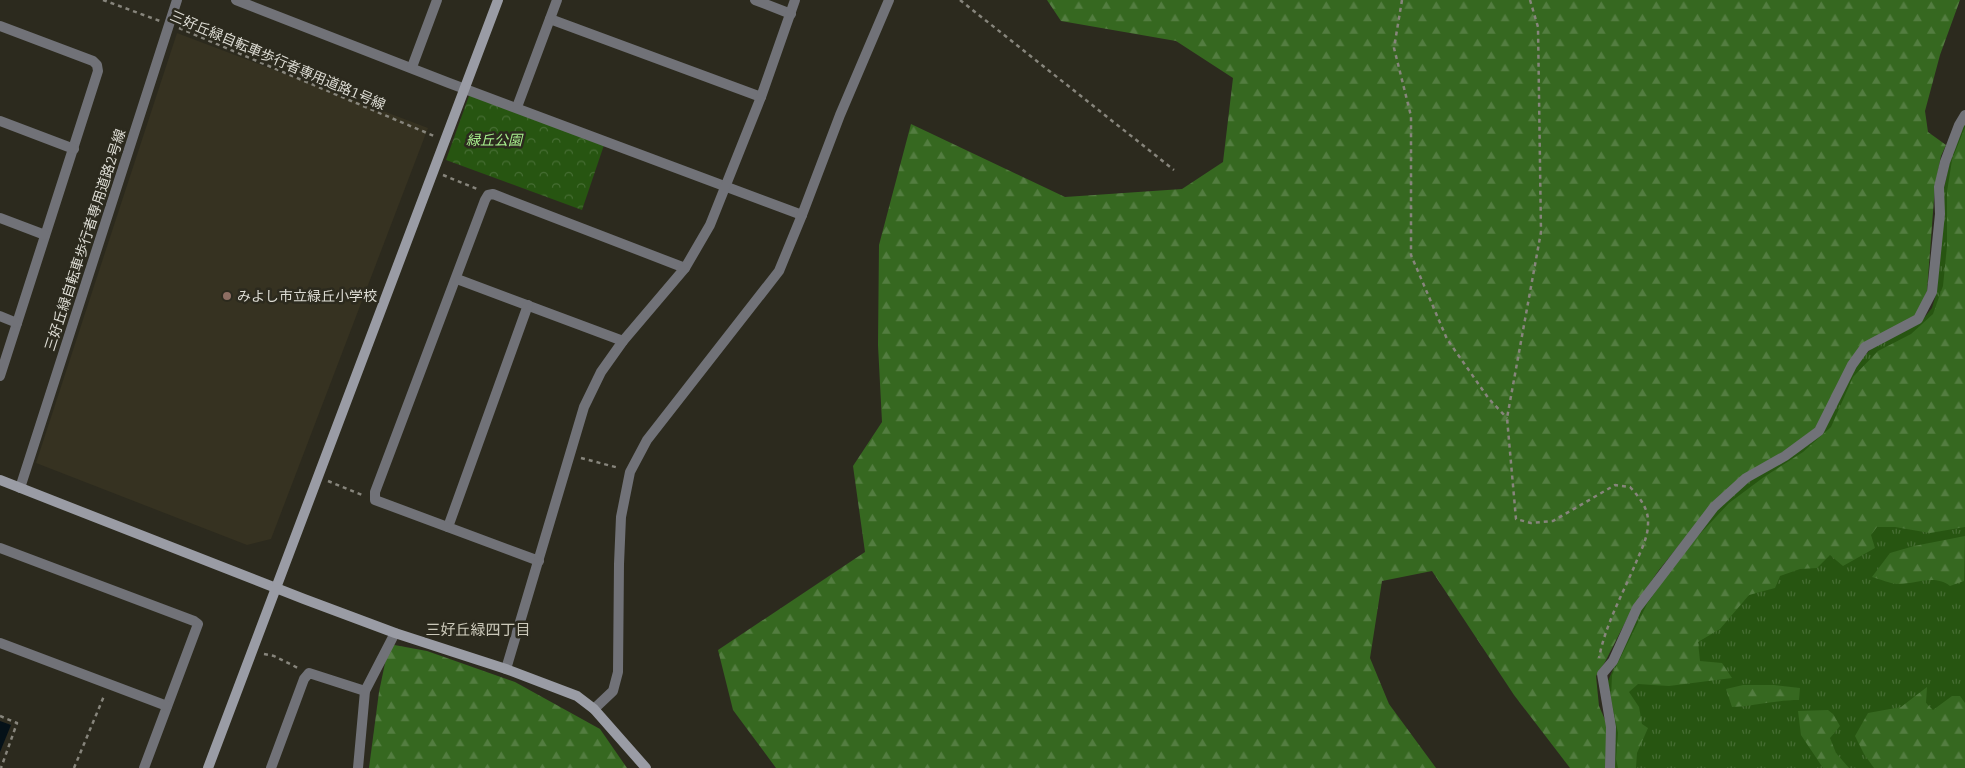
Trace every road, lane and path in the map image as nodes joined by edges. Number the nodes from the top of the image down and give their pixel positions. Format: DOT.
graph roads {
  1 [pos="103,0"];
  2 [pos="176,0"];
  3 [pos="236,0"];
  4 [pos="437,0"];
  5 [pos="498,0"];
  6 [pos="557,0"];
  7 [pos="755,0"];
  8 [pos="795,0"];
  9 [pos="888,0"];
  10 [pos="960,0"];
  11 [pos="1402,0"];
  12 [pos="1530,0"];
  13 [pos="791,14"];
  14 [pos="550,19"];
  15 [pos="168,24"];
  16 [pos="0,26"];
  17 [pos="412,67"];
  18 [pos="464,88"];
  19 [pos="761,97"];
  20 [pos="516,107"];
  21 [pos="1965,115"];
  22 [pos="0,121"];
  23 [pos="445,140"];
  24 [pos="74,149"];
  25 [pos="433,170"];
  26 [pos="1174,170"];
  27 [pos="726,186"];
  28 [pos="488,195"];
  29 [pos="802,215"];
  30 [pos="0,218"];
  31 [pos="46,235"];
  32 [pos="685,268"];
  33 [pos="457,279"];
  34 [pos="528,305"];
  35 [pos="0,316"];
  36 [pos="17,323"];
  37 [pos="623,340"];
  38 [pos="0,376"];
  39 [pos="1507,418"];
  40 [pos="570,454"];
  41 [pos="630,472"];
  42 [pos="318,476"];
  43 [pos="0,480"];
  44 [pos="20,488"];
  45 [pos="375,500"];
  46 [pos="448,527"];
  47 [pos="0,548"];
  48 [pos="539,560"];
  49 [pos="276,588"];
  50 [pos="395,632"];
  51 [pos="0,643"];
  52 [pos="274,656"];
  53 [pos="506,669"];
  54 [pos="309,673"];
  55 [pos="1602,674"];
  56 [pos="365,691"];
  57 [pos="105,694"];
  58 [pos="166,706"];
  59 [pos="594,709"];
  60 [pos="0,716"];
  61 [pos="1,768"];
  62 [pos="74,768"];
  63 [pos="144,768"];
  64 [pos="208,768"];
  65 [pos="271,768"];
  66 [pos="358,768"];
  67 [pos="646,768"];
  68 [pos="1610,768"];
  1 -- 15 [label="path, 三好丘緑自転車歩行者専用道路1号線"];
  2 -- 15 [label="street, 三好丘緑自転車歩行者専用道路2号線"];
  3 -- 17 [label="street"];
  4 -- 17 [label="street"];
  5 -- 18 [label="street"];
  6 -- 14 [label="street"];
  7 -- 13 [label="street"];
  8 -- 13 [label="street"];
  9 -- 29 [label="street"];
  10 -- 26 [label="path"];
  11 -- 39 [label="path"];
  12 -- 39 [label="path"];
  13 -- 19 [label="street"];
  14 -- 19 [label="street"];
  14 -- 20 [label="street"];
  15 -- 23 [label="path, 三好丘緑自転車歩行者専用道路1号線"];
  15 -- 44 [label="street, 三好丘緑自転車歩行者専用道路2号線"];
  16 -- 24 [label="street"];
  17 -- 18 [label="street"];
  18 -- 20 [label="street"];
  18 -- 23 [label="street"];
  19 -- 27 [label="street"];
  20 -- 27 [label="street"];
  21 -- 55 [label="street"];
  22 -- 24 [label="street"];
  23 -- 25 [label="street"];
  24 -- 31 [label="street"];
  25 -- 28 [label="path"];
  25 -- 42 [label="street"];
  27 -- 29 [label="street"];
  27 -- 32 [label="street"];
  28 -- 32 [label="street"];
  28 -- 33 [label="street"];
  29 -- 41 [label="street"];
  30 -- 31 [label="street"];
  31 -- 36 [label="street"];
  32 -- 37 [label="street"];
  33 -- 34 [label="street"];
  33 -- 45 [label="street"];
  34 -- 37 [label="street"];
  34 -- 46 [label="street"];
  35 -- 36 [label="street"];
  36 -- 38 [label="street"];
  37 -- 40 [label="street"];
  39 -- 55 [label="path"];
  40 -- 41 [label="path"];
  40 -- 48 [label="street"];
  41 -- 59 [label="street"];
  42 -- 45 [label="path"];
  42 -- 49 [label="street"];
  43 -- 44 [label="street"];
  44 -- 49 [label="street"];
  45 -- 46 [label="street"];
  46 -- 48 [label="street"];
  47 -- 58 [label="street"];
  48 -- 53 [label="street"];
  49 -- 50 [label="street"];
  49 -- 64 [label="street"];
  50 -- 53 [label="street"];
  50 -- 56 [label="street"];
  51 -- 58 [label="street"];
  52 -- 54 [label="path"];
  53 -- 59 [label="street"];
  54 -- 56 [label="street"];
  54 -- 65 [label="street"];
  55 -- 68 [label="street"];
  56 -- 66 [label="street"];
  57 -- 62 [label="path"];
  58 -- 63 [label="street"];
  59 -- 67 [label="street"];
  60 -- 61 [label="path"];
}
